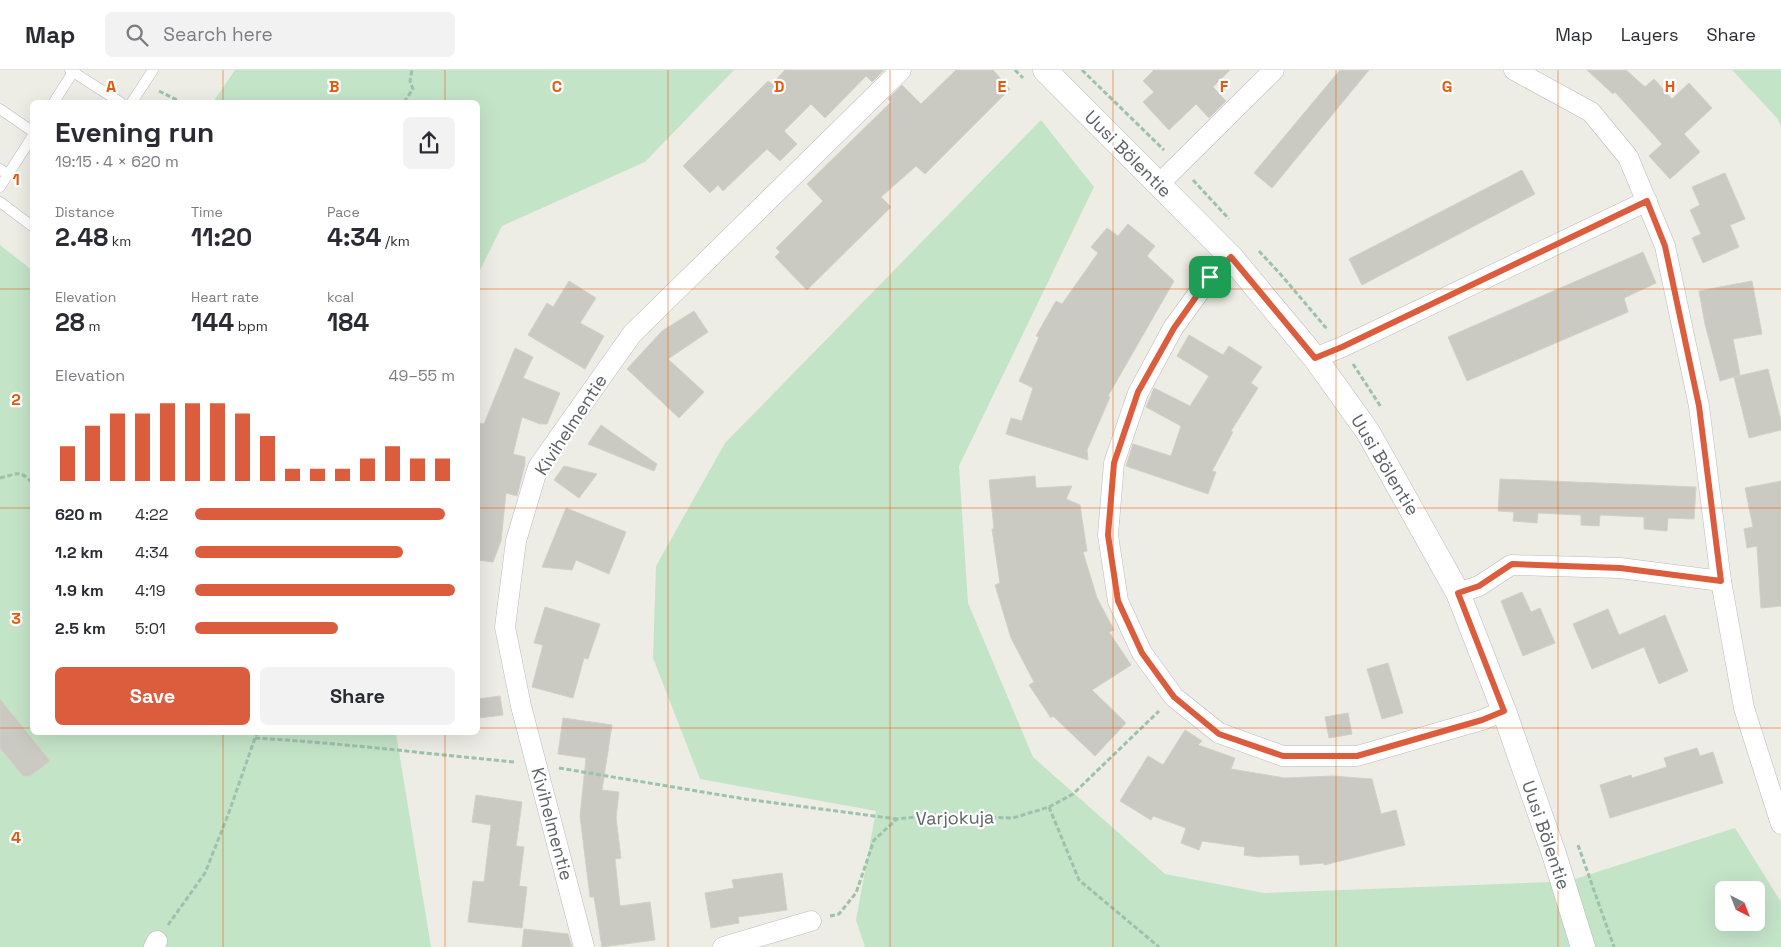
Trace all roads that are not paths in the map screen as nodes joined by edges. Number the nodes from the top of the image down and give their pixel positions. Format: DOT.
graph roads {
  1 [pos="153,70"];
  2 [pos="901,70"];
  3 [pos="1274,70"];
  4 [pos="1514,70"];
  5 [pos="72,71"];
  6 [pos="1036,76"];
  7 [pos="55,100"];
  8 [pos="117,100"];
  9 [pos="133,100"];
  10 [pos="0,109"];
  11 [pos="30,130"];
  12 [pos="30,140"];
  13 [pos="4,172"];
  14 [pos="1159,184"];
  15 [pos="0,187"];
  16 [pos="1647,201"];
  17 [pos="0,202"];
  18 [pos="30,224"];
  19 [pos="1231,257"];
  20 [pos="1315,358"];
  21 [pos="1721,581"];
  22 [pos="1458,593"];
  23 [pos="1504,711"];
  24 [pos="1781,824"];
  25 [pos="811,921"];
  26 [pos="584,947"];
  27 [pos="723,947"];
  28 [pos="1584,947"];
  1 -- 9 [label="lane"];
  2 -- 26 [label="street, Kivihelmentie"];
  3 -- 14 [label="street"];
  4 -- 16 [label="street"];
  5 -- 7 [label="lane"];
  5 -- 8 [label="lane"];
  6 -- 14 [label="street, Uusi Bölentie"];
  10 -- 11 [label="lane"];
  12 -- 13 [label="lane"];
  13 -- 15 [label="lane"];
  14 -- 19 [label="street, Uusi Bölentie"];
  16 -- 20 [label="street"];
  16 -- 21 [label="street"];
  17 -- 18 [label="lane"];
  19 -- 20 [label="street, Uusi Bölentie"];
  19 -- 23 [label="street"];
  20 -- 22 [label="street, Uusi Bölentie"];
  21 -- 22 [label="street"];
  21 -- 24 [label="street"];
  22 -- 23 [label="street, Uusi Bölentie"];
  23 -- 28 [label="street, Uusi Bölentie"];
  25 -- 27 [label="street"];
}
